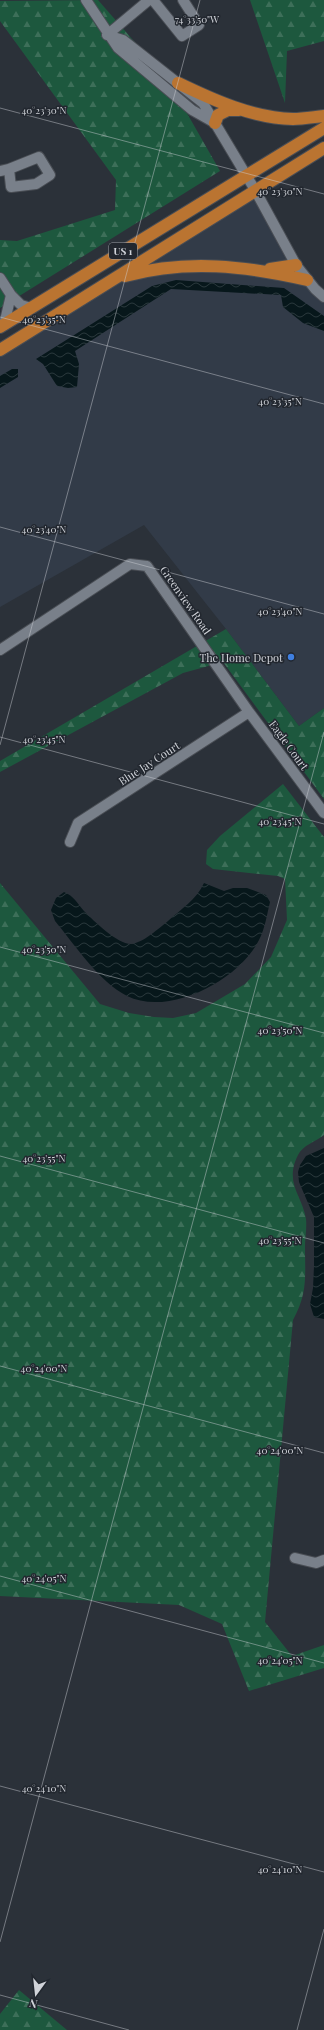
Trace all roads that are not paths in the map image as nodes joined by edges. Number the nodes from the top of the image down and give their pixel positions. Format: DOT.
graph roads {
  1 [pos="86,0"];
  2 [pos="149,0"];
  3 [pos="152,0"];
  4 [pos="183,0"];
  5 [pos="107,35"];
  6 [pos="178,83"];
  7 [pos="246,111"];
  8 [pos="324,116"];
  9 [pos="215,123"];
  10 [pos="324,128"];
  11 [pos="324,148"];
  12 [pos="246,174"];
  13 [pos="255,190"];
  14 [pos="296,265"];
  15 [pos="263,270"];
  16 [pos="0,278"];
  17 [pos="113,279"];
  18 [pos="307,280"];
  19 [pos="11,295"];
  20 [pos="324,297"];
  21 [pos="31,308"];
  22 [pos="2,326"];
  23 [pos="0,350"];
  24 [pos="0,650"];
  25 [pos="249,712"];
  26 [pos="324,813"];
  27 [pos="70,842"];
  28 [pos="295,1558"];
  29 [pos="324,1560"];
  1 -- 5 [label="street"];
  2 -- 5 [label="street"];
  3 -- 4 [label="street"];
  5 -- 6 [label="street"];
  5 -- 9 [label="street"];
  6 -- 7 [label="highway"];
  6 -- 9 [label="street"];
  7 -- 8 [label="highway"];
  7 -- 9 [label="highway"];
  9 -- 12 [label="street"];
  10 -- 12 [label="highway, US 1"];
  11 -- 13 [label="highway, US 1"];
  12 -- 13 [label="street"];
  12 -- 21 [label="highway, US 1"];
  13 -- 14 [label="street"];
  13 -- 17 [label="highway, US 1"];
  14 -- 15 [label="highway"];
  14 -- 18 [label="street"];
  15 -- 17 [label="highway"];
  15 -- 18 [label="highway"];
  16 -- 19 [label="street"];
  17 -- 23 [label="highway, US 1"];
  18 -- 20 [label="street"];
  19 -- 21 [label="street"];
  19 -- 22 [label="street"];
  21 -- 22 [label="highway, US 1"];
  24 -- 25 [label="street, Greenview Road"];
  25 -- 26 [label="street, Eagle Court"];
  25 -- 27 [label="street, Blue Jay Court"];
  28 -- 29 [label="street"];
}
